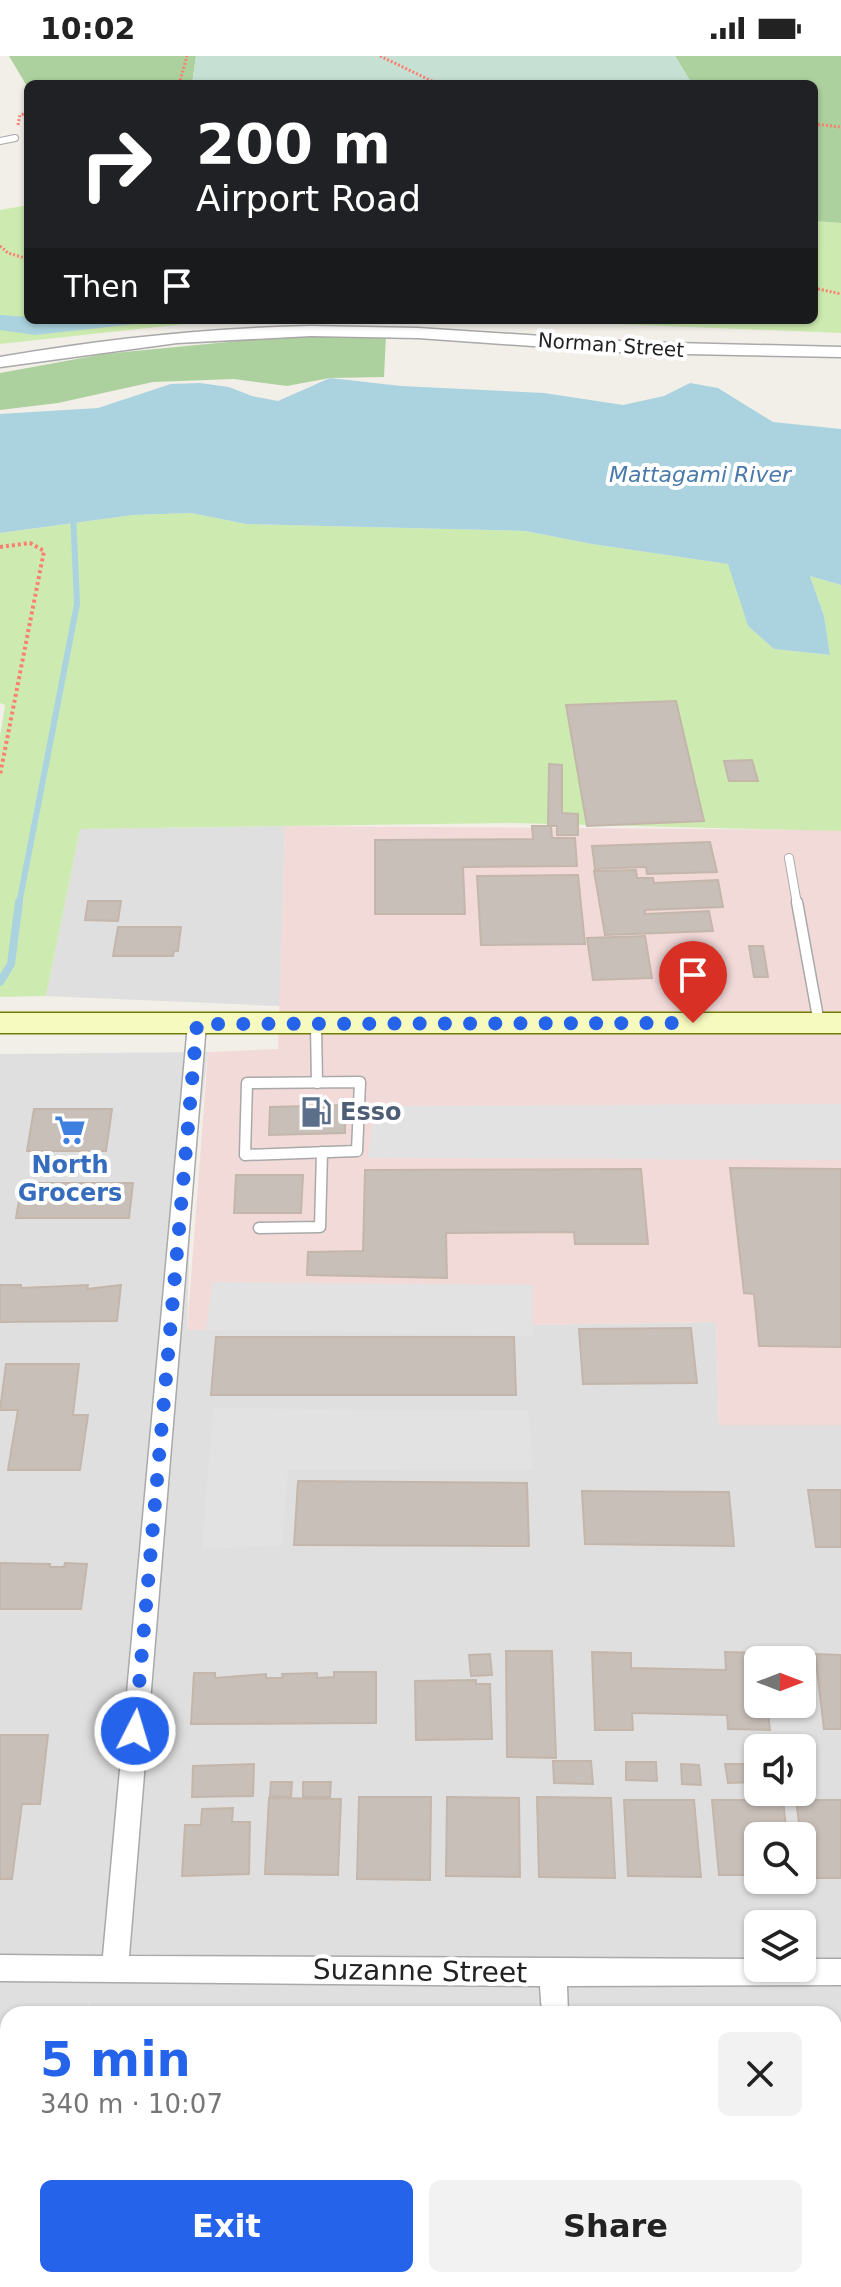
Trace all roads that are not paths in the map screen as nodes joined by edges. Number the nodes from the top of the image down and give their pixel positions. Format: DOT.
graph roads {
  1 [pos="15,138"];
  2 [pos="0,141"];
  3 [pos="841,352"];
  4 [pos="0,362"];
  5 [pos="789,858"];
  6 [pos="0,1023"];
  7 [pos="830,1023"];
  8 [pos="197,1024"];
  9 [pos="316,1024"];
  10 [pos="317,1083"];
  11 [pos="322,1152"];
  12 [pos="259,1228"];
  13 [pos="115,1967"];
  14 [pos="0,1968"];
  15 [pos="841,1972"];
  16 [pos="553,1973"];
  17 [pos="555,2006"];
  1 -- 2 [label="lane"];
  3 -- 4 [label="street, Norman Street"];
  5 -- 7 [label="lane"];
  6 -- 8 [label="main road"];
  7 -- 9 [label="main road"];
  8 -- 9 [label="main road"];
  8 -- 13 [label="street"];
  9 -- 10 [label="lane"];
  10 -- 11 [label="lane"];
  10 -- 11 [label="lane"];
  11 -- 12 [label="lane"];
  13 -- 14 [label="street, Suzanne Street"];
  13 -- 16 [label="street, Suzanne Street"];
  15 -- 16 [label="street, Suzanne Street"];
  16 -- 17 [label="street"];
}
